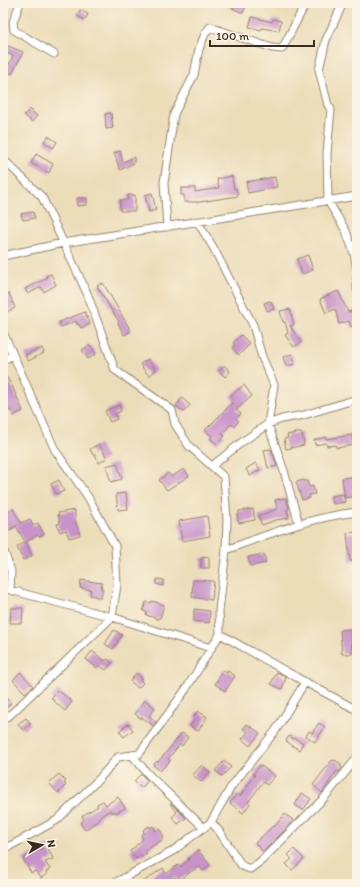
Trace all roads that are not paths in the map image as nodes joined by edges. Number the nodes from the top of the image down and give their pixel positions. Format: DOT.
graph roads {
  1 [pos="20,3"];
  2 [pos="306,3"];
  3 [pos="343,3"];
  4 [pos="54,54"];
  5 [pos="3,159"];
  6 [pos="357,196"];
  7 [pos="328,201"];
  8 [pos="197,221"];
  9 [pos="167,227"];
  10 [pos="63,244"];
  11 [pos="3,256"];
  12 [pos="357,269"];
  13 [pos="357,278"];
  14 [pos="357,290"];
  15 [pos="3,332"];
  16 [pos="13,356"];
  17 [pos="3,360"];
  18 [pos="357,399"];
  19 [pos="268,424"];
  20 [pos="212,466"];
  21 [pos="357,512"];
  22 [pos="299,524"];
  23 [pos="3,549"];
  24 [pos="226,550"];
  25 [pos="112,617"];
  26 [pos="220,634"];
  27 [pos="211,648"];
  28 [pos="305,682"];
  29 [pos="357,710"];
  30 [pos="3,719"];
  31 [pos="132,755"];
  32 [pos="357,758"];
  33 [pos="211,822"];
  34 [pos="204,828"];
  35 [pos="3,850"];
  36 [pos="113,884"];
  1 -- 4 [label="street"];
  2 -- 9 [label="street"];
  3 -- 7 [label="street"];
  5 -- 10 [label="street"];
  6 -- 7 [label="street"];
  7 -- 8 [label="street"];
  7 -- 12 [label="street"];
  8 -- 9 [label="street"];
  8 -- 19 [label="street"];
  9 -- 10 [label="street"];
  10 -- 11 [label="street"];
  10 -- 20 [label="street"];
  13 -- 14 [label="street"];
  15 -- 16 [label="street"];
  16 -- 17 [label="street"];
  16 -- 25 [label="street"];
  18 -- 19 [label="street"];
  19 -- 20 [label="street"];
  19 -- 22 [label="street"];
  20 -- 24 [label="street"];
  21 -- 22 [label="street"];
  22 -- 24 [label="street"];
  23 -- 25 [label="street"];
  24 -- 26 [label="street"];
  25 -- 27 [label="street"];
  25 -- 30 [label="street"];
  26 -- 27 [label="street"];
  26 -- 28 [label="street"];
  27 -- 31 [label="street"];
  28 -- 29 [label="street"];
  28 -- 33 [label="street"];
  31 -- 34 [label="street"];
  31 -- 35 [label="street"];
  32 -- 33 [label="street"];
  33 -- 34 [label="street"];
  34 -- 36 [label="street"];
}
